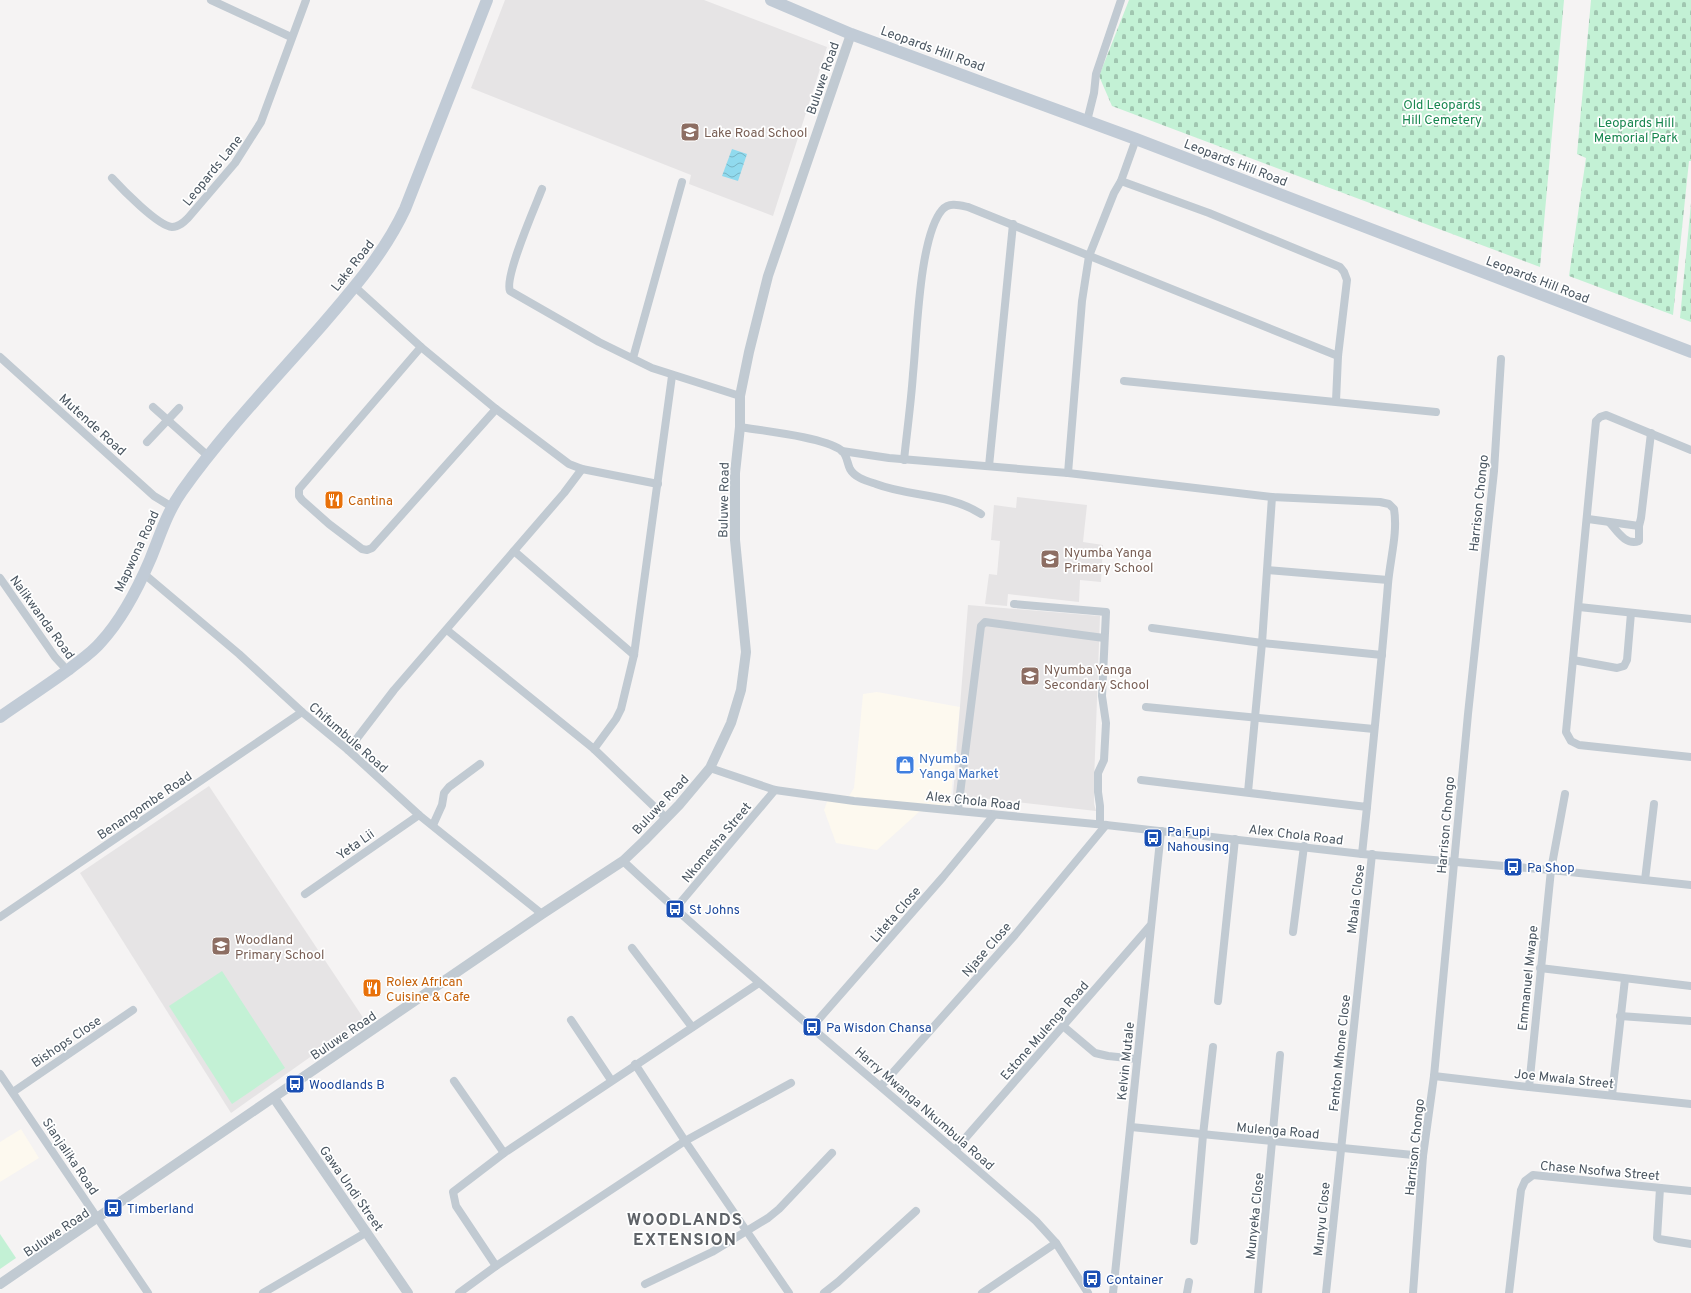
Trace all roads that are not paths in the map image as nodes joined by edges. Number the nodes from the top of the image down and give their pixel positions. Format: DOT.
graph roads {
  1 [pos="211,0"];
  2 [pos="306,0"];
  3 [pos="487,0"];
  4 [pos="771,0"];
  5 [pos="1121,0"];
  6 [pos="851,34"];
  7 [pos="291,37"];
  8 [pos="1088,121"];
  9 [pos="1136,139"];
  10 [pos="112,178"];
  11 [pos="1121,181"];
  12 [pos="682,182"];
  13 [pos="542,189"];
  14 [pos="1013,224"];
  15 [pos="1089,256"];
  16 [pos="355,286"];
  17 [pos="421,347"];
  18 [pos="1691,352"];
  19 [pos="1338,356"];
  20 [pos="0,357"];
  21 [pos="633,358"];
  22 [pos="1501,359"];
  23 [pos="672,376"];
  24 [pos="1124,381"];
  25 [pos="740,396"];
  26 [pos="1336,401"];
  27 [pos="153,407"];
  28 [pos="179,408"];
  29 [pos="496,409"];
  30 [pos="1436,412"];
  31 [pos="167,420"];
  32 [pos="740,427"];
  33 [pos="1651,433"];
  34 [pos="148,442"];
  35 [pos="1691,450"];
  36 [pos="842,451"];
  37 [pos="208,456"];
  38 [pos="904,460"];
  39 [pos="989,466"];
  40 [pos="582,469"];
  41 [pos="1068,472"];
  42 [pos="658,484"];
  43 [pos="1272,497"];
  44 [pos="172,506"];
  45 [pos="981,514"];
  46 [pos="1588,519"];
  47 [pos="1610,523"];
  48 [pos="1639,526"];
  49 [pos="514,551"];
  50 [pos="1268,570"];
  51 [pos="144,574"];
  52 [pos="0,578"];
  53 [pos="1388,580"];
  54 [pos="1014,604"];
  55 [pos="1579,606"];
  56 [pos="1631,613"];
  57 [pos="1691,619"];
  58 [pos="1152,628"];
  59 [pos="447,630"];
  60 [pos="1104,638"];
  61 [pos="1262,643"];
  62 [pos="634,655"];
  63 [pos="1382,655"];
  64 [pos="1573,660"];
  65 [pos="67,670"];
  66 [pos="1146,707"];
  67 [pos="302,712"];
  68 [pos="0,717"];
  69 [pos="1254,718"];
  70 [pos="1374,729"];
  71 [pos="594,749"];
  72 [pos="348,750"];
  73 [pos="1691,757"];
  74 [pos="480,764"];
  75 [pos="710,768"];
  76 [pos="1141,780"];
  77 [pos="775,790"];
  78 [pos="1248,792"];
  79 [pos="1565,794"];
  80 [pos="1654,804"];
  81 [pos="1367,807"];
  82 [pos="958,810"];
  83 [pos="420,814"];
  84 [pos="994,815"];
  85 [pos="666,818"];
  86 [pos="1103,824"];
  87 [pos="433,825"];
  88 [pos="1161,831"];
  89 [pos="1235,838"];
  90 [pos="1304,846"];
  91 [pos="1362,854"];
  92 [pos="1372,854"];
  93 [pos="623,861"];
  94 [pos="1454,862"];
  95 [pos="1551,870"];
  96 [pos="1645,880"];
  97 [pos="1691,885"];
  98 [pos="305,894"];
  99 [pos="675,909"];
  100 [pos="542,914"];
  101 [pos="0,917"];
  102 [pos="1150,926"];
  103 [pos="1293,932"];
  104 [pos="632,948"];
  105 [pos="1360,961"];
  106 [pos="1540,968"];
  107 [pos="1625,978"];
  108 [pos="759,983"];
  109 [pos="1691,986"];
  110 [pos="1218,1001"];
  111 [pos="133,1010"];
  112 [pos="1620,1016"];
  113 [pos="571,1020"];
  114 [pos="1691,1021"];
  115 [pos="1063,1026"];
  116 [pos="692,1027"];
  117 [pos="812,1027"];
  118 [pos="1213,1046"];
  119 [pos="1280,1055"];
  120 [pos="1137,1059"];
  121 [pos="635,1064"];
  122 [pos="0,1074"];
  123 [pos="1434,1076"];
  124 [pos="612,1080"];
  125 [pos="454,1081"];
  126 [pos="791,1083"];
  127 [pos="881,1086"];
  128 [pos="1529,1088"];
  129 [pos="13,1092"];
  130 [pos="1612,1095"];
  131 [pos="274,1098"];
  132 [pos="1691,1104"];
  133 [pos="1131,1127"];
  134 [pos="1203,1135"];
  135 [pos="685,1141"];
  136 [pos="1273,1142"];
  137 [pos="1341,1147"];
  138 [pos="955,1150"];
  139 [pos="504,1153"];
  140 [pos="832,1153"];
  141 [pos="1423,1156"];
  142 [pos="1660,1188"];
  143 [pos="1691,1191"];
  144 [pos="916,1211"];
  145 [pos="99,1218"];
  146 [pos="747,1231"];
  147 [pos="367,1232"];
  148 [pos="1194,1241"];
  149 [pos="1056,1243"];
  150 [pos="1691,1244"];
  151 [pos="496,1266"];
  152 [pos="1189,1282"];
  153 [pos="0,1284"];
  154 [pos="645,1284"];
  155 [pos="148,1293"];
  156 [pos="263,1293"];
  157 [pos="408,1293"];
  158 [pos="458,1293"];
  159 [pos="789,1293"];
  160 [pos="824,1293"];
  161 [pos="982,1293"];
  162 [pos="1088,1293"];
  163 [pos="1113,1293"];
  164 [pos="1187,1293"];
  165 [pos="1258,1293"];
  166 [pos="1326,1293"];
  167 [pos="1413,1293"];
  168 [pos="1509,1293"];
  1 -- 7 [label="street"];
  2 -- 7 [label="street, Leopards Lane"];
  3 -- 16 [label="main road, Lake Road"];
  4 -- 6 [label="main road, Leopards Hill Road"];
  5 -- 8 [label="street"];
  6 -- 8 [label="main road, Leopards Hill Road"];
  6 -- 25 [label="street, Buluwe Road"];
  7 -- 10 [label="street, Leopards Lane"];
  8 -- 9 [label="main road, Leopards Hill Road"];
  9 -- 11 [label="street"];
  9 -- 18 [label="main road, Leopards Hill Road"];
  11 -- 15 [label="street"];
  11 -- 19 [label="street"];
  12 -- 21 [label="street"];
  13 -- 21 [label="street"];
  14 -- 15 [label="street"];
  14 -- 38 [label="street"];
  14 -- 39 [label="street"];
  15 -- 19 [label="street"];
  15 -- 41 [label="street"];
  16 -- 17 [label="street"];
  16 -- 37 [label="main road, Lake Road"];
  17 -- 29 [label="street"];
  17 -- 29 [label="street"];
  19 -- 26 [label="street"];
  20 -- 44 [label="street, Mutende Road"];
  21 -- 23 [label="street"];
  22 -- 94 [label="street, Harrison Chongo"];
  23 -- 25 [label="street"];
  23 -- 42 [label="street"];
  24 -- 26 [label="street"];
  25 -- 32 [label="street, Buluwe Road"];
  26 -- 30 [label="street"];
  27 -- 31 [label="street"];
  28 -- 31 [label="street"];
  29 -- 40 [label="street"];
  31 -- 34 [label="street"];
  31 -- 37 [label="street"];
  32 -- 36 [label="street"];
  32 -- 75 [label="street, Buluwe Road"];
  33 -- 35 [label="street"];
  33 -- 46 [label="street"];
  33 -- 48 [label="street"];
  36 -- 38 [label="street"];
  36 -- 45 [label="street"];
  37 -- 44 [label="main road, Lake Road"];
  38 -- 39 [label="street"];
  39 -- 41 [label="street"];
  40 -- 42 [label="street"];
  40 -- 49 [label="street"];
  41 -- 43 [label="street"];
  42 -- 62 [label="street"];
  43 -- 50 [label="street"];
  43 -- 53 [label="street"];
  44 -- 51 [label="main road, Mapwona Road"];
  46 -- 47 [label="street"];
  46 -- 55 [label="street"];
  47 -- 48 [label="street"];
  47 -- 48 [label="street"];
  49 -- 59 [label="street"];
  49 -- 62 [label="street"];
  50 -- 53 [label="street"];
  50 -- 61 [label="street"];
  51 -- 65 [label="main road, Mapwona Road"];
  51 -- 67 [label="street, Chifumbule Road"];
  52 -- 65 [label="street, Nalikwanda Road"];
  53 -- 63 [label="street"];
  54 -- 60 [label="street"];
  55 -- 56 [label="street"];
  55 -- 64 [label="street"];
  56 -- 57 [label="street"];
  56 -- 64 [label="street"];
  58 -- 61 [label="street"];
  59 -- 71 [label="street"];
  59 -- 72 [label="street"];
  60 -- 82 [label="street"];
  60 -- 86 [label="street"];
  61 -- 63 [label="street"];
  61 -- 69 [label="street"];
  62 -- 71 [label="street"];
  63 -- 70 [label="street"];
  64 -- 73 [label="street"];
  65 -- 68 [label="main road, Mapwona Road"];
  66 -- 69 [label="street"];
  67 -- 72 [label="street, Chifumbule Road"];
  67 -- 101 [label="street, Benangombe Road"];
  69 -- 70 [label="street"];
  69 -- 78 [label="street"];
  70 -- 81 [label="street"];
  71 -- 85 [label="street"];
  72 -- 83 [label="street, Chifumbule Road"];
  74 -- 87 [label="street"];
  75 -- 77 [label="street, Alex Chola Road"];
  75 -- 85 [label="street, Buluwe Road"];
  76 -- 78 [label="street"];
  77 -- 82 [label="street, Alex Chola Road"];
  77 -- 99 [label="street, Nkomesha Street"];
  78 -- 81 [label="street"];
  79 -- 95 [label="street, Emmanuel Mwape"];
  80 -- 96 [label="street"];
  81 -- 91 [label="street"];
  82 -- 84 [label="street, Alex Chola Road"];
  83 -- 87 [label="street, Chifumbule Road"];
  83 -- 98 [label="street, Yeta Lii"];
  84 -- 86 [label="street, Alex Chola Road"];
  84 -- 117 [label="street, Liteta Close"];
  85 -- 93 [label="street, Buluwe Road"];
  86 -- 88 [label="street, Alex Chola Road"];
  86 -- 127 [label="street, Njase Close"];
  87 -- 100 [label="street, Chifumbule Road"];
  88 -- 89 [label="street, Alex Chola Road"];
  88 -- 102 [label="street, Kelvin Mutale"];
  89 -- 90 [label="street, Alex Chola Road"];
  89 -- 110 [label="street"];
  90 -- 91 [label="street, Alex Chola Road"];
  90 -- 103 [label="street"];
  91 -- 92 [label="street, Alex Chola Road"];
  92 -- 94 [label="street, Alex Chola Road"];
  92 -- 105 [label="street, Mbala Close"];
  93 -- 99 [label="street, Harry Mwanga Nkumbula Road"];
  93 -- 100 [label="street, Buluwe Road"];
  94 -- 95 [label="street, Alex Chola Road"];
  94 -- 123 [label="street, Harrison Chongo"];
  95 -- 96 [label="street, Alex Chola Road"];
  95 -- 106 [label="street, Emmanuel Mwape"];
  96 -- 97 [label="street, Alex Chola Road"];
  99 -- 108 [label="street, Harry Mwanga Nkumbula Road"];
  100 -- 131 [label="street, Buluwe Road"];
  102 -- 115 [label="street, Estone Mulenga Road"];
  102 -- 120 [label="street, Kelvin Mutale"];
  104 -- 116 [label="street"];
  105 -- 137 [label="street, Fenton Mhone Close"];
  106 -- 107 [label="street"];
  106 -- 128 [label="street, Emmanuel Mwape"];
  107 -- 109 [label="street"];
  107 -- 112 [label="street"];
  108 -- 116 [label="street"];
  108 -- 117 [label="street, Harry Mwanga Nkumbula Road"];
  111 -- 129 [label="street, Bishops Close"];
  112 -- 114 [label="street"];
  112 -- 130 [label="street"];
  113 -- 124 [label="street"];
  115 -- 120 [label="street"];
  115 -- 138 [label="street, Estone Mulenga Road"];
  116 -- 121 [label="street"];
  117 -- 127 [label="street, Harry Mwanga Nkumbula Road"];
  118 -- 134 [label="street"];
  119 -- 136 [label="street, Munyeka Close"];
  120 -- 133 [label="street, Kelvin Mutale"];
  121 -- 124 [label="street"];
  121 -- 135 [label="street"];
  122 -- 129 [label="street, Sianjalika Road"];
  123 -- 128 [label="street, Joe Mwala Street"];
  123 -- 141 [label="street, Harrison Chongo"];
  124 -- 139 [label="street"];
  125 -- 139 [label="street"];
  126 -- 135 [label="street"];
  127 -- 138 [label="street, Harry Mwanga Nkumbula Road"];
  128 -- 130 [label="street, Joe Mwala Street"];
  129 -- 145 [label="street, Sianjalika Road"];
  130 -- 132 [label="street, Joe Mwala Street"];
  131 -- 145 [label="street, Buluwe Road"];
  131 -- 147 [label="street, Gawa Undi Street"];
  133 -- 134 [label="street, Mulenga Road"];
  133 -- 163 [label="street, Kelvin Mutale"];
  134 -- 136 [label="street, Mulenga Road"];
  134 -- 148 [label="street"];
  135 -- 146 [label="street"];
  135 -- 151 [label="street"];
  136 -- 137 [label="street, Mulenga Road"];
  136 -- 165 [label="street, Munyeka Close"];
  137 -- 141 [label="street, Mulenga Road"];
  137 -- 166 [label="street, Munyu Close"];
  138 -- 149 [label="street, Harry Mwanga Nkumbula Road"];
  139 -- 151 [label="street"];
  140 -- 146 [label="street"];
  141 -- 167 [label="street, Harrison Chongo"];
  142 -- 143 [label="street, Chase Nsofwa Street"];
  142 -- 150 [label="street"];
  142 -- 168 [label="street, Chase Nsofwa Street"];
  144 -- 160 [label="street"];
  145 -- 153 [label="street, Buluwe Road"];
  145 -- 155 [label="street, Sianjalika Road"];
  146 -- 154 [label="street"];
  146 -- 159 [label="street"];
  147 -- 156 [label="street"];
  147 -- 157 [label="street, Gawa Undi Street"];
  149 -- 161 [label="street"];
  149 -- 162 [label="street, Harry Mwanga Nkumbula Road"];
  151 -- 158 [label="street"];
  152 -- 164 [label="street"];
}
